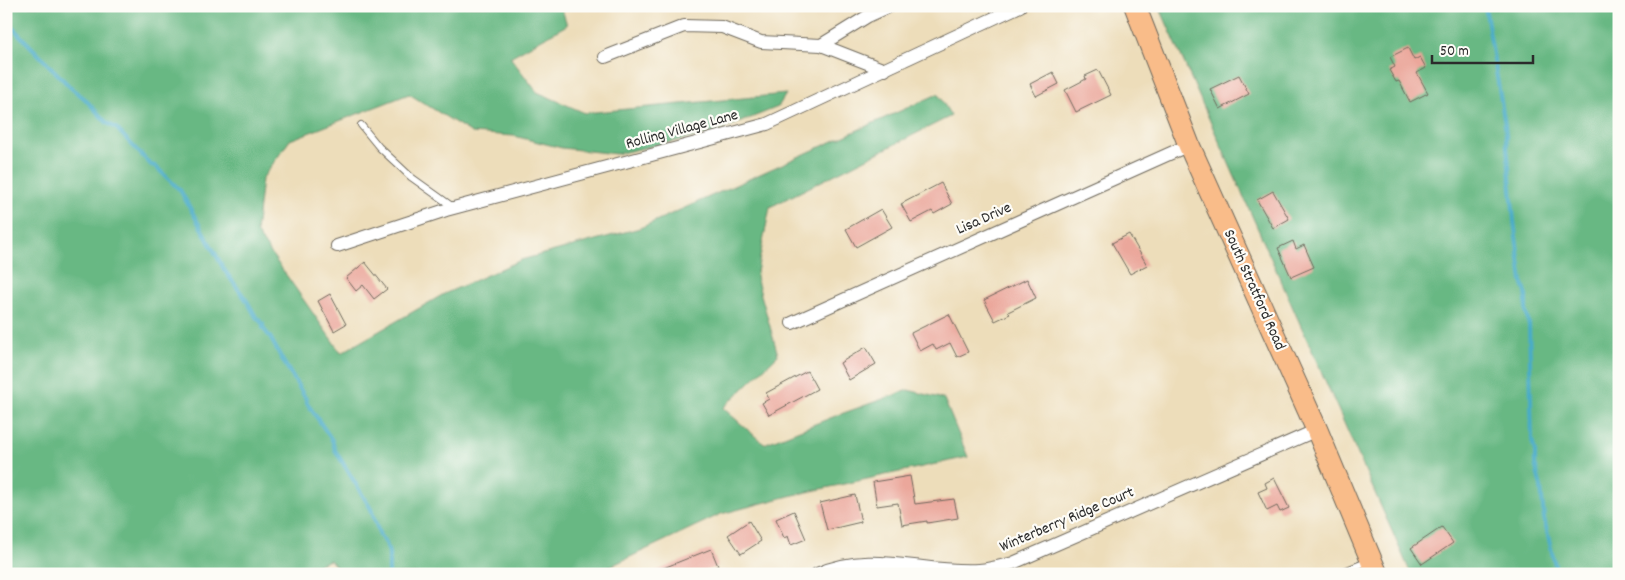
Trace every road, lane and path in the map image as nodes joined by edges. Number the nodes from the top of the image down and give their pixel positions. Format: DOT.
graph roads {
  1 [pos="890,6"];
  2 [pos="1020,6"];
  3 [pos="1135,6"];
  4 [pos="821,45"];
  5 [pos="604,57"];
  6 [pos="885,70"];
  7 [pos="361,126"];
  8 [pos="1189,144"];
  9 [pos="454,208"];
  10 [pos="337,246"];
  11 [pos="792,323"];
  12 [pos="1317,430"];
  13 [pos="1374,567"];
  14 [pos="817,574"];
  15 [pos="1337,574"];
  1 -- 4 [label="street"];
  2 -- 6 [label="street, Rolling Village Lane"];
  3 -- 8 [label="main road, South Stratford Road"];
  4 -- 5 [label="street"];
  4 -- 6 [label="street"];
  6 -- 9 [label="street, Rolling Village Lane"];
  7 -- 9 [label="lane"];
  8 -- 11 [label="street, Lisa Drive"];
  8 -- 12 [label="main road, South Stratford Road"];
  9 -- 10 [label="street, Rolling Village Lane"];
  12 -- 13 [label="main road, South Stratford Road"];
  12 -- 14 [label="street, Winterberry Ridge Court"];
  13 -- 15 [label="lane"];
}
